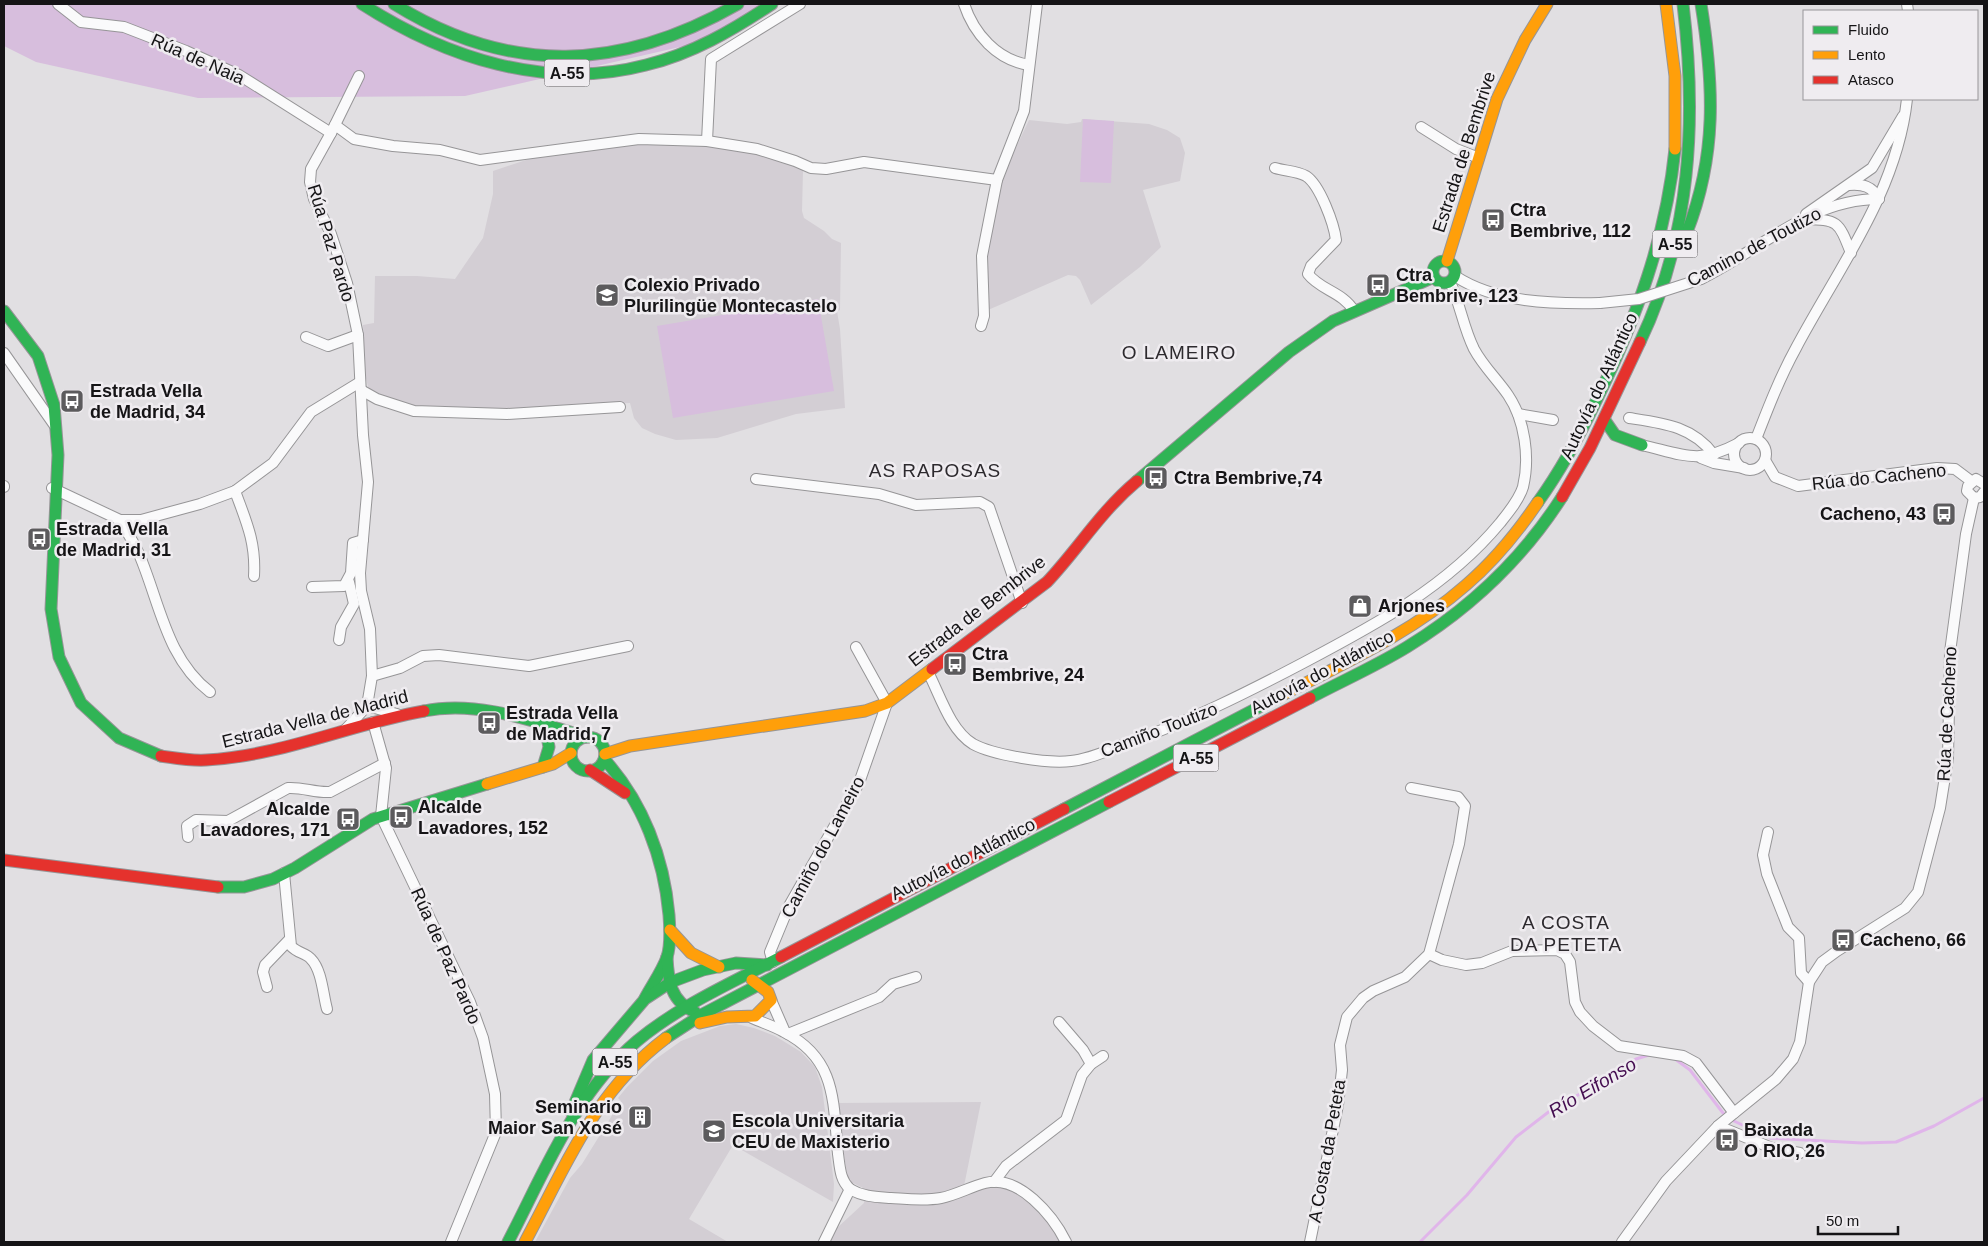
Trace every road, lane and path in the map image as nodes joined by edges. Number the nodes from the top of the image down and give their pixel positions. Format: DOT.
graph roads {
  1 [pos="58,4"];
  2 [pos="362,4"];
  3 [pos="394,4"];
  4 [pos="738,4"];
  5 [pos="772,4"];
  6 [pos="800,4"];
  7 [pos="964,4"];
  8 [pos="1037,4"];
  9 [pos="1547,4"];
  10 [pos="1666,4"];
  11 [pos="1683,4"];
  12 [pos="1701,4"];
  13 [pos="1029,66"];
  14 [pos="358,76"];
  15 [pos="1907,100"];
  16 [pos="1906,111"];
  17 [pos="1421,127"];
  18 [pos="333,129"];
  19 [pos="707,141"];
  20 [pos="1479,158"];
  21 [pos="1275,168"];
  22 [pos="996,180"];
  23 [pos="1848,185"];
  24 [pos="1879,199"];
  25 [pos="1800,219"];
  26 [pos="1674,248"];
  27 [pos="1851,252"];
  28 [pos="1447,261"];
  29 [pos="1434,278"];
  30 [pos="1452,279"];
  31 [pos="4,311"];
  32 [pos="1354,311"];
  33 [pos="980,326"];
  34 [pos="358,335"];
  35 [pos="306,337"];
  36 [pos="4,353"];
  37 [pos="360,386"];
  38 [pos="620,407"];
  39 [pos="1518,414"];
  40 [pos="1629,418"];
  41 [pos="1604,419"];
  42 [pos="1553,420"];
  43 [pos="55,427"];
  44 [pos="1756,439"];
  45 [pos="1739,443"];
  46 [pos="1642,445"];
  47 [pos="1714,455"];
  48 [pos="1700,457"];
  49 [pos="1765,460"];
  50 [pos="1744,468"];
  51 [pos="756,479"];
  52 [pos="1971,481"];
  53 [pos="1984,484"];
  54 [pos="52,488"];
  55 [pos="235,491"];
  56 [pos="1984,492"];
  57 [pos="1974,498"];
  58 [pos="120,520"];
  59 [pos="363,540"];
  60 [pos="254,576"];
  61 [pos="349,582"];
  62 [pos="312,587"];
  63 [pos="1022,602"];
  64 [pos="339,640"];
  65 [pos="628,646"];
  66 [pos="856,647"];
  67 [pos="928,672"];
  68 [pos="372,676"];
  69 [pos="210,692"];
  70 [pos="887,703"];
  71 [pos="366,706"];
  72 [pos="400,715"];
  73 [pos="373,722"];
  74 [pos="542,728"];
  75 [pos="345,730"];
  76 [pos="592,739"];
  77 [pos="623,748"];
  78 [pos="571,751"];
  79 [pos="604,756"];
  80 [pos="384,763"];
  81 [pos="548,765"];
  82 [pos="576,765"];
  83 [pos="590,770"];
  84 [pos="614,770"];
  85 [pos="1411,788"];
  86 [pos="628,795"];
  87 [pos="381,816"];
  88 [pos="1768,832"];
  89 [pos="188,837"];
  90 [pos="4,860"];
  91 [pos="284,874"];
  92 [pos="670,930"];
  93 [pos="289,940"];
  94 [pos="1429,954"];
  95 [pos="667,957"];
  96 [pos="770,963"];
  97 [pos="719,967"];
  98 [pos="746,975"];
  99 [pos="916,977"];
  100 [pos="1808,982"];
  101 [pos="669,983"];
  102 [pos="759,985"];
  103 [pos="267,988"];
  104 [pos="643,1000"];
  105 [pos="771,1000"];
  106 [pos="327,1009"];
  107 [pos="685,1009"];
  108 [pos="703,1014"];
  109 [pos="728,1016"];
  110 [pos="752,1018"];
  111 [pos="1059,1022"];
  112 [pos="675,1031"];
  113 [pos="787,1033"];
  114 [pos="1103,1056"];
  115 [pos="1091,1064"];
  116 [pos="1732,1114"];
  117 [pos="1718,1126"];
  118 [pos="565,1134"];
  119 [pos="1800,1153"];
  120 [pos="994,1182"];
  121 [pos="850,1189"];
  122 [pos="451,1242"];
  123 [pos="508,1242"];
  124 [pos="525,1242"];
  125 [pos="824,1242"];
  126 [pos="1066,1242"];
  127 [pos="1310,1242"];
  128 [pos="1622,1242"];
  1 -- 18 [label="street, Rúa de Naia"];
  2 -- 5 [label="main road, A-55"];
  3 -- 4 [label="main road, A-55"];
  6 -- 19 [label="street"];
  7 -- 13 [label="street"];
  8 -- 13 [label="street"];
  9 -- 20 [label="main road, Estrada de Bembrive"];
  10 -- 96 [label="main road, Autovía do Atlántico / A-55"];
  11 -- 26 [label="main road, Autovía do Atlántico / A-55"];
  12 -- 26 [label="main road"];
  13 -- 22 [label="street"];
  14 -- 18 [label="street, Rúa Paz Pardo"];
  15 -- 16 [label="street"];
  16 -- 23 [label="street"];
  16 -- 24 [label="street"];
  17 -- 20 [label="street"];
  18 -- 19 [label="street, Rúa de Naia"];
  18 -- 34 [label="street, Rúa Paz Pardo"];
  19 -- 22 [label="street, Rúa de Naia"];
  20 -- 28 [label="main road, Estrada de Bembrive"];
  21 -- 32 [label="street"];
  22 -- 33 [label="street"];
  23 -- 24 [label="street"];
  23 -- 25 [label="street"];
  24 -- 25 [label="street, Camino de Toutizo"];
  24 -- 27 [label="street"];
  25 -- 27 [label="street"];
  25 -- 30 [label="street, Camino de Toutizo, bridge"];
  26 -- 41 [label="main road, Autovía do Atlántico / A-55"];
  27 -- 44 [label="street"];
  28 -- 29 [label="main road"];
  28 -- 30 [label="main road"];
  29 -- 30 [label="main road"];
  29 -- 32 [label="main road, Estrada de Bembrive"];
  30 -- 39 [label="street, Camiño Toutizo"];
  31 -- 43 [label="main road, Estrada Vella de Madrid"];
  32 -- 63 [label="main road, Estrada de Bembrive"];
  34 -- 35 [label="street"];
  34 -- 37 [label="street, Rúa Paz Pardo"];
  36 -- 43 [label="street"];
  37 -- 38 [label="street"];
  37 -- 55 [label="street"];
  37 -- 59 [label="street, Rúa Paz Pardo"];
  39 -- 42 [label="street"];
  39 -- 67 [label="street, Camiño Toutizo"];
  40 -- 47 [label="street"];
  41 -- 46 [label="main road"];
  41 -- 102 [label="main road, Autovía do Atlántico / A-55"];
  43 -- 54 [label="main road, Estrada Vella de Madrid"];
  44 -- 45 [label="street"];
  44 -- 49 [label="street"];
  45 -- 47 [label="street"];
  45 -- 50 [label="street"];
  46 -- 48 [label="street"];
  47 -- 48 [label="street"];
  48 -- 50 [label="street"];
  49 -- 50 [label="street"];
  49 -- 52 [label="street, Rúa do Cacheno"];
  51 -- 63 [label="street"];
  52 -- 53 [label="street, Rúa do Cacheno"];
  52 -- 57 [label="street"];
  54 -- 58 [label="street"];
  54 -- 75 [label="main road, Estrada Vella de Madrid"];
  55 -- 58 [label="street"];
  55 -- 60 [label="street"];
  56 -- 57 [label="street"];
  57 -- 100 [label="street, Rúa de Cacheno"];
  58 -- 69 [label="street"];
  59 -- 61 [label="street"];
  59 -- 68 [label="street, Rúa Paz Pardo"];
  61 -- 62 [label="street"];
  61 -- 64 [label="street"];
  63 -- 67 [label="main road, Estrada de Bembrive"];
  65 -- 68 [label="street"];
  66 -- 70 [label="street"];
  67 -- 70 [label="main road, Estrada de Bembrive"];
  68 -- 71 [label="street, Rúa Paz Pardo"];
  70 -- 77 [label="main road, Estrada de Bembrive"];
  70 -- 96 [label="street, Camiño do Lameiro"];
  71 -- 72 [label="street"];
  71 -- 75 [label="street, Rúa Paz Pardo"];
  72 -- 73 [label="main road, Estrada Vella de Madrid"];
  72 -- 74 [label="main road, Estrada Vella de Madrid"];
  73 -- 75 [label="main road, Estrada Vella de Madrid"];
  73 -- 80 [label="street"];
  74 -- 76 [label="main road, Estrada Vella de Madrid"];
  74 -- 78 [label="main road, Estrada Vella de Madrid"];
  74 -- 81 [label="main road"];
  76 -- 77 [label="main road, Estrada Vella de Madrid"];
  76 -- 78 [label="main road"];
  76 -- 79 [label="main road"];
  77 -- 79 [label="main road"];
  77 -- 84 [label="main road"];
  78 -- 81 [label="main road"];
  78 -- 82 [label="main road"];
  79 -- 83 [label="main road"];
  79 -- 84 [label="main road"];
  80 -- 87 [label="street"];
  80 -- 89 [label="street"];
  81 -- 82 [label="main road"];
  81 -- 87 [label="main road"];
  82 -- 83 [label="main road"];
  83 -- 86 [label="main road"];
  84 -- 86 [label="main road"];
  85 -- 94 [label="street"];
  86 -- 92 [label="main road"];
  87 -- 91 [label="main road"];
  87 -- 122 [label="street, Rúa de Paz Pardo"];
  88 -- 100 [label="street"];
  90 -- 91 [label="main road"];
  91 -- 93 [label="street"];
  92 -- 95 [label="main road"];
  92 -- 97 [label="main road"];
  93 -- 103 [label="street"];
  93 -- 106 [label="street"];
  94 -- 116 [label="street"];
  94 -- 127 [label="street, A Costa da Peteta"];
  95 -- 101 [label="main road"];
  95 -- 104 [label="main road"];
  96 -- 97 [label="main road"];
  96 -- 98 [label="main road, Autovía do Atlántico / A-55"];
  97 -- 98 [label="main road"];
  97 -- 101 [label="main road"];
  98 -- 102 [label="main road"];
  98 -- 107 [label="main road, A-55"];
  99 -- 113 [label="street"];
  100 -- 116 [label="street, Rúa de Cacheno"];
  101 -- 104 [label="main road"];
  101 -- 107 [label="main road"];
  102 -- 105 [label="main road"];
  102 -- 108 [label="main road, A-55"];
  104 -- 118 [label="main road"];
  105 -- 110 [label="main road"];
  105 -- 113 [label="street"];
  107 -- 108 [label="main road"];
  107 -- 118 [label="main road, A-55"];
  108 -- 109 [label="main road"];
  108 -- 112 [label="main road, A-55"];
  109 -- 110 [label="main road"];
  109 -- 112 [label="main road"];
  110 -- 113 [label="street"];
  111 -- 115 [label="street"];
  112 -- 124 [label="main road, A-55"];
  113 -- 121 [label="street"];
  114 -- 115 [label="street"];
  115 -- 120 [label="street"];
  116 -- 117 [label="street, Rúa de Cacheno"];
  117 -- 119 [label="street"];
  117 -- 128 [label="street, Rúa de Cacheno"];
  118 -- 123 [label="main road, A-55"];
  120 -- 121 [label="street"];
  120 -- 126 [label="street"];
  121 -- 125 [label="street"];
}
